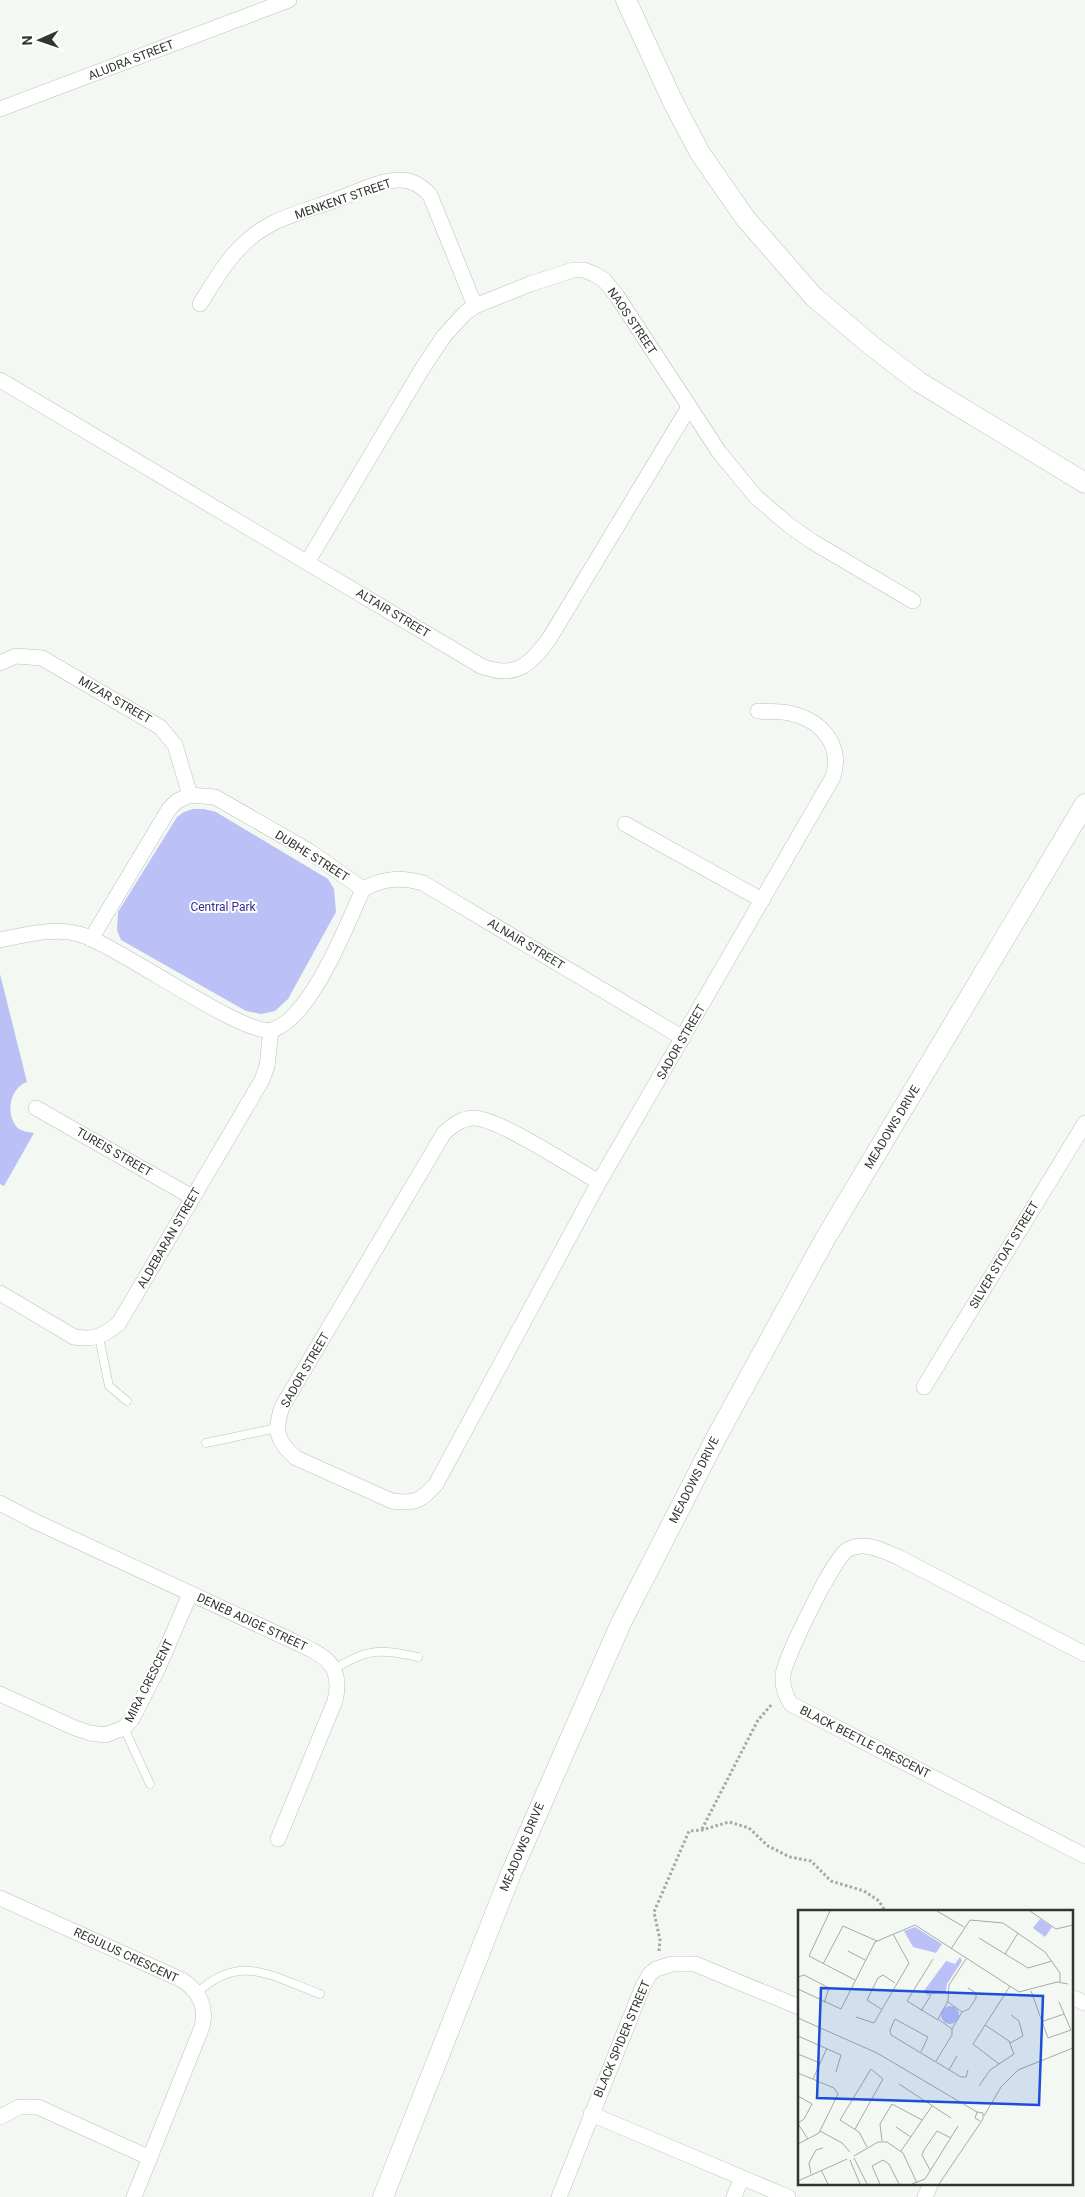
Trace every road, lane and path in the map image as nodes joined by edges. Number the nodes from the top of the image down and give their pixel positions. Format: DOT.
graph roads {
  1 [pos="289,0"];
  2 [pos="626,0"];
  3 [pos="259,5"];
  4 [pos="0,109"];
  5 [pos="200,304"];
  6 [pos="475,306"];
  7 [pos="0,380"];
  8 [pos="689,407"];
  9 [pos="1080,482"];
  10 [pos="308,561"];
  11 [pos="913,601"];
  12 [pos="0,663"];
  13 [pos="758,711"];
  14 [pos="190,795"];
  15 [pos="1085,804"];
  16 [pos="625,824"];
  17 [pos="363,889"];
  18 [pos="762,900"];
  19 [pos="91,939"];
  20 [pos="0,940"];
  21 [pos="271,1030"];
  22 [pos="684,1038"];
  23 [pos="36,1108"];
  24 [pos="1085,1123"];
  25 [pos="599,1182"];
  26 [pos="192,1197"];
  27 [pos="0,1293"];
  28 [pos="99,1337"];
  29 [pos="924,1387"];
  30 [pos="127,1401"];
  31 [pos="277,1428"];
  32 [pos="206,1444"];
  33 [pos="0,1503"];
  34 [pos="190,1594"];
  35 [pos="1085,1654"];
  36 [pos="418,1657"];
  37 [pos="334,1669"];
  38 [pos="0,1694"];
  39 [pos="785,1694"];
  40 [pos="124,1728"];
  41 [pos="150,1784"];
  42 [pos="702,1830"];
  43 [pos="278,1840"];
  44 [pos="1085,1856"];
  45 [pos="0,1898"];
  46 [pos="884,1910"];
  47 [pos="656,1969"];
  48 [pos="197,1993"];
  49 [pos="320,1994"];
  50 [pos="1072,1997"];
  51 [pos="1085,2003"];
  52 [pos="798,2007"];
  53 [pos="591,2114"];
  54 [pos="0,2117"];
  55 [pos="150,2158"];
  56 [pos="741,2179"];
  57 [pos="931,2184"];
  58 [pos="134,2197"];
  59 [pos="383,2197"];
  60 [pos="558,2197"];
  61 [pos="734,2197"];
  62 [pos="788,2197"];
  63 [pos="925,2197"];
  1 -- 3 [label="street, ALUDRA STREET"];
  2 -- 9 [label="street"];
  3 -- 4 [label="street, ALUDRA STREET"];
  5 -- 6 [label="street, MENKENT STREET"];
  6 -- 8 [label="street, NAOS STREET"];
  6 -- 10 [label="street, NAOS STREET"];
  7 -- 10 [label="street, ALTAIR STREET"];
  8 -- 10 [label="street, ALTAIR STREET"];
  8 -- 11 [label="street, NAOS STREET"];
  12 -- 14 [label="street, MIZAR STREET"];
  13 -- 18 [label="street, SADOR STREET"];
  14 -- 17 [label="street, DUBHE STREET"];
  14 -- 19 [label="street"];
  15 -- 59 [label="street, MEADOWS DRIVE"];
  16 -- 18 [label="street"];
  17 -- 21 [label="street, DUBHE STREET"];
  17 -- 22 [label="street, ALNAIR STREET"];
  18 -- 22 [label="street, SADOR STREET"];
  19 -- 20 [label="street"];
  19 -- 21 [label="street"];
  21 -- 26 [label="street, ALDEBARAN STREET"];
  22 -- 25 [label="street, SADOR STREET"];
  23 -- 26 [label="street, TUREIS STREET"];
  24 -- 29 [label="street, SILVER STOAT STREET"];
  25 -- 31 [label="street, SADOR STREET"];
  25 -- 31 [label="street, SADOR STREET"];
  26 -- 28 [label="street, ALDEBARAN STREET"];
  27 -- 28 [label="street"];
  28 -- 30 [label="lane"];
  31 -- 32 [label="lane"];
  33 -- 34 [label="street, DENEB ADIGE STREET"];
  34 -- 37 [label="street, DENEB ADIGE STREET"];
  34 -- 40 [label="street, MIRA CRESCENT"];
  35 -- 39 [label="street"];
  36 -- 37 [label="lane"];
  37 -- 43 [label="street"];
  38 -- 40 [label="street, MIRA CRESCENT"];
  39 -- 42 [label="path"];
  39 -- 44 [label="street, BLACK BEETLE CRESCENT"];
  40 -- 41 [label="lane"];
  42 -- 46 [label="path"];
  42 -- 47 [label="path"];
  45 -- 48 [label="street, REGULUS CRESCENT"];
  47 -- 52 [label="street, BLACK SPIDER STREET"];
  47 -- 53 [label="street, BLACK SPIDER STREET"];
  48 -- 49 [label="lane"];
  48 -- 55 [label="street"];
  50 -- 51 [label="street"];
  53 -- 56 [label="street"];
  53 -- 60 [label="street, BLACK SPIDER STREET"];
  54 -- 55 [label="street"];
  55 -- 58 [label="street"];
  56 -- 61 [label="street"];
  56 -- 62 [label="street"];
  57 -- 63 [label="street"];
}
